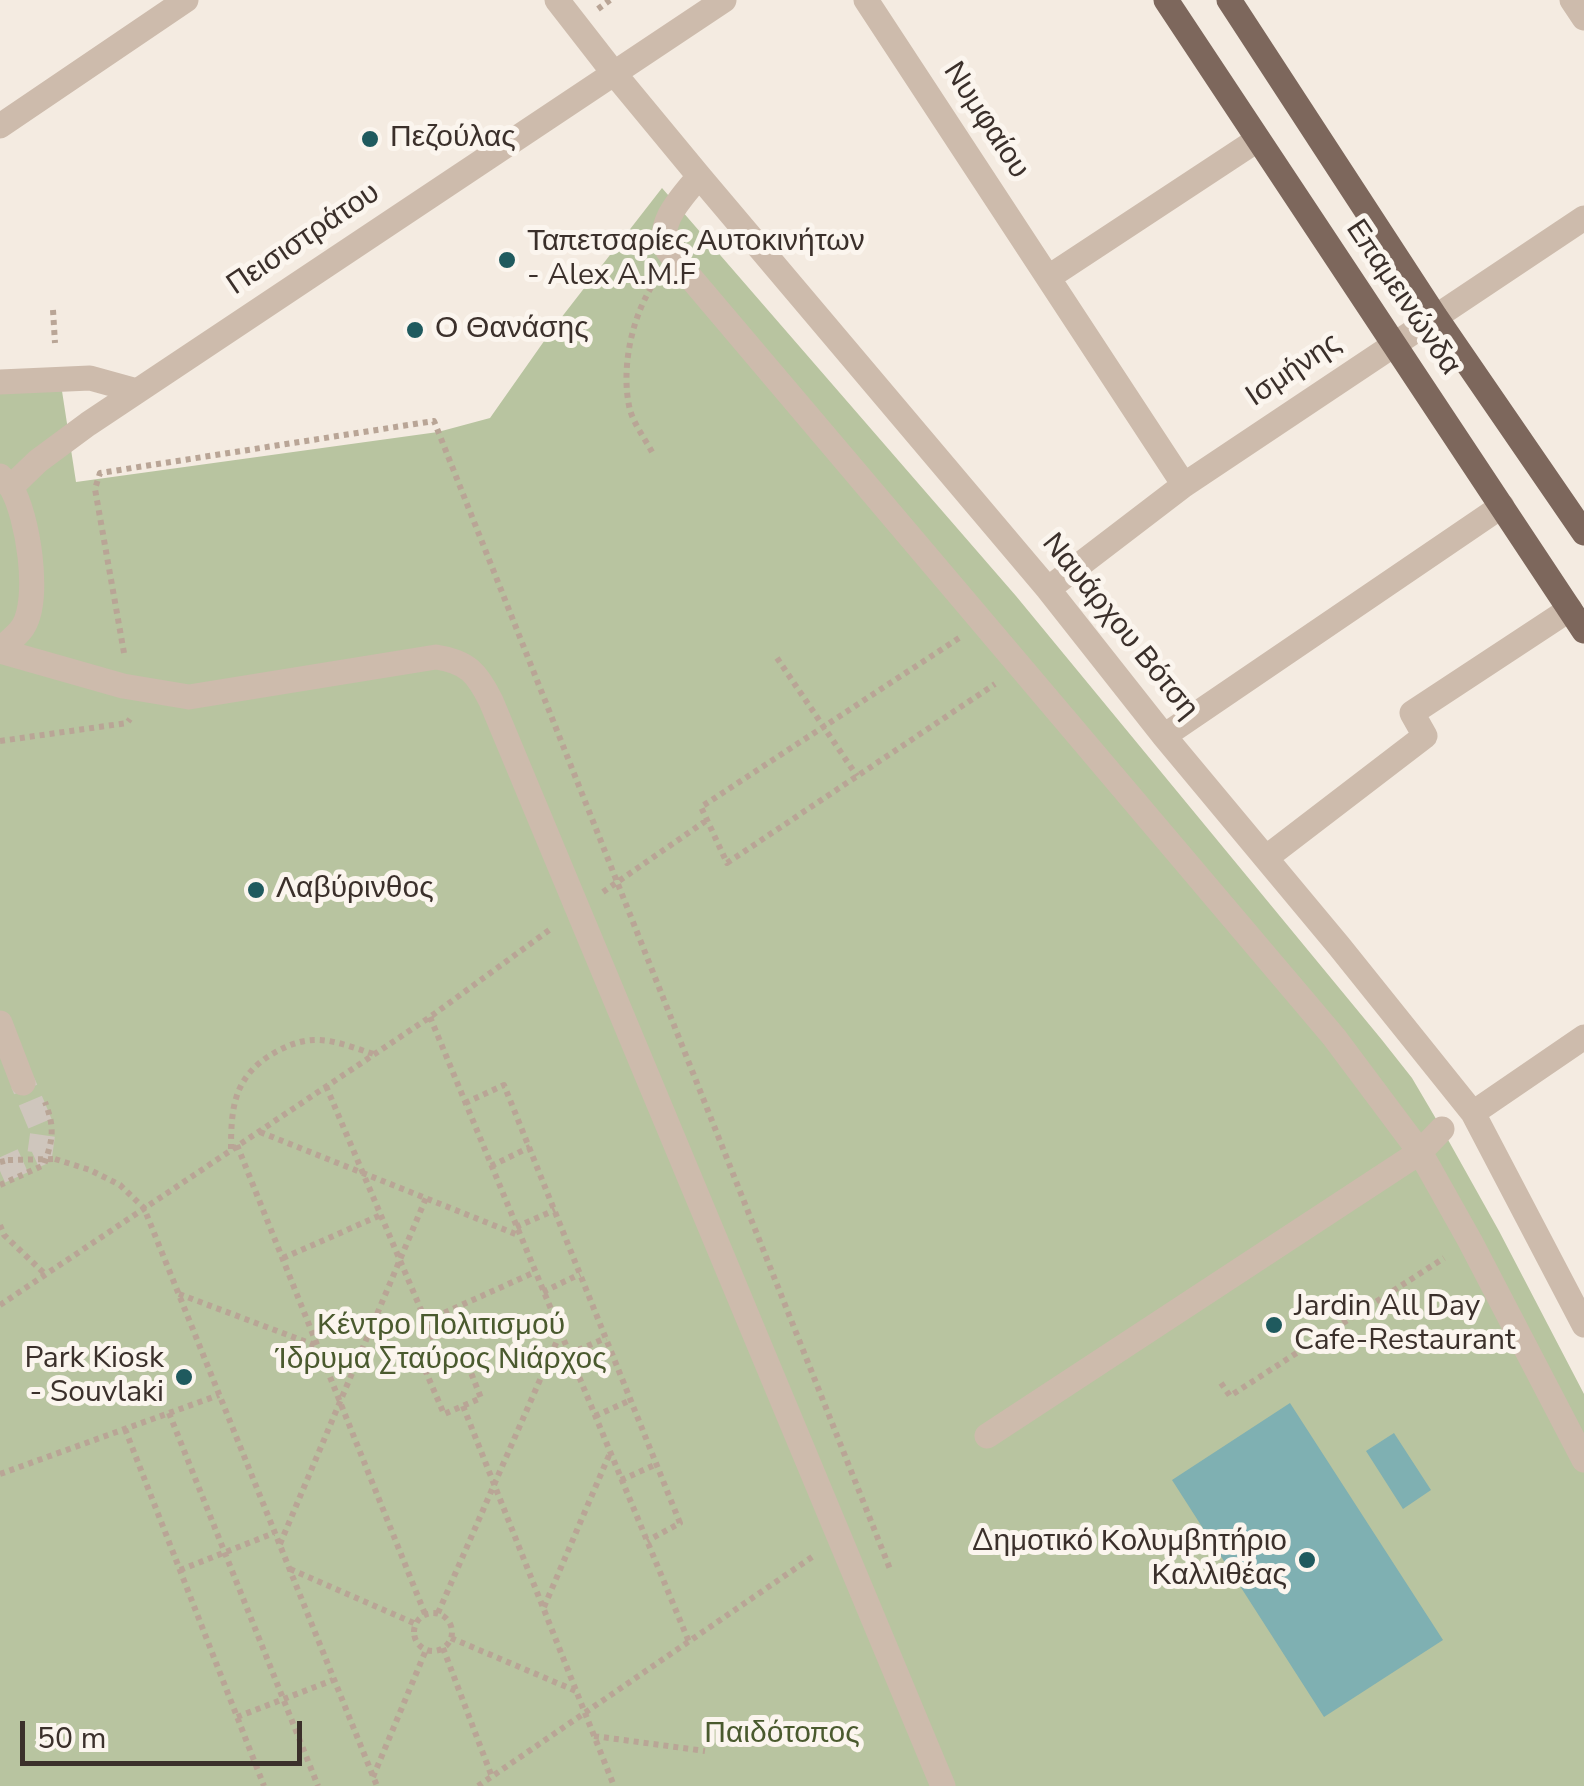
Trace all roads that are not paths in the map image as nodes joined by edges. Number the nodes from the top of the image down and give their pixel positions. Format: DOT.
graph roads {
  1 [pos="186,0"];
  2 [pos="558,0"];
  3 [pos="724,0"];
  4 [pos="866,0"];
  5 [pos="1166,0"];
  6 [pos="1228,0"];
  7 [pos="1572,0"];
  8 [pos="1584,18"];
  9 [pos="613,72"];
  10 [pos="0,126"];
  11 [pos="1257,140"];
  12 [pos="699,176"];
  13 [pos="1584,218"];
  14 [pos="1049,278"];
  15 [pos="1435,316"];
  16 [pos="1393,343"];
  17 [pos="0,382"];
  18 [pos="137,391"];
  19 [pos="6,481"];
  20 [pos="1184,485"];
  21 [pos="1502,506"];
  22 [pos="1584,533"];
  23 [pos="1048,588"];
  24 [pos="1577,620"];
  25 [pos="0,651"];
  26 [pos="1164,736"];
  27 [pos="1266,857"];
  28 [pos="0,1023"];
  29 [pos="1584,1037"];
  30 [pos="24,1082"];
  31 [pos="1473,1113"];
  32 [pos="1442,1129"];
  33 [pos="1420,1152"];
  34 [pos="1584,1325"];
  35 [pos="986,1436"];
  36 [pos="1584,1460"];
  37 [pos="943,1786"];
  1 -- 10 [label="street"];
  2 -- 9 [label="street, Ναυάρχου Βότση"];
  3 -- 9 [label="street, Πεισιστράτου"];
  4 -- 14 [label="street, Νυμφαίου"];
  5 -- 11 [label="main road, Επαμεινώνδα"];
  6 -- 15 [label="main road, Επαμεινώνδα"];
  7 -- 8 [label="street"];
  9 -- 12 [label="street, Ναυάρχου Βότση"];
  9 -- 18 [label="street, Πεισιστράτου"];
  11 -- 14 [label="street"];
  11 -- 16 [label="main road, Επαμεινώνδα"];
  12 -- 23 [label="street, Ναυάρχου Βότση"];
  12 -- 33 [label="street"];
  13 -- 15 [label="street, Ισμήνης"];
  14 -- 20 [label="street, Νυμφαίου"];
  15 -- 16 [label="street, Ισμήνης"];
  15 -- 22 [label="main road, Επαμεινώνδα"];
  16 -- 20 [label="street, Ισμήνης"];
  16 -- 21 [label="main road, Επαμεινώνδα"];
  17 -- 18 [label="street"];
  18 -- 19 [label="street, Πεισιστράτου"];
  19 -- 25 [label="street"];
  20 -- 23 [label="street, Ισμήνης"];
  21 -- 24 [label="main road, Επαμεινώνδα"];
  21 -- 26 [label="street"];
  23 -- 26 [label="street, Ναυάρχου Βότση"];
  24 -- 27 [label="street"];
  25 -- 37 [label="street"];
  26 -- 27 [label="street, Ναυάρχου Βότση"];
  27 -- 31 [label="street, Ναυάρχου Βότση"];
  28 -- 30 [label="street"];
  29 -- 31 [label="street"];
  31 -- 34 [label="street, Ναυάρχου Βότση"];
  32 -- 33 [label="street"];
  33 -- 35 [label="street"];
  33 -- 36 [label="street"];
}
